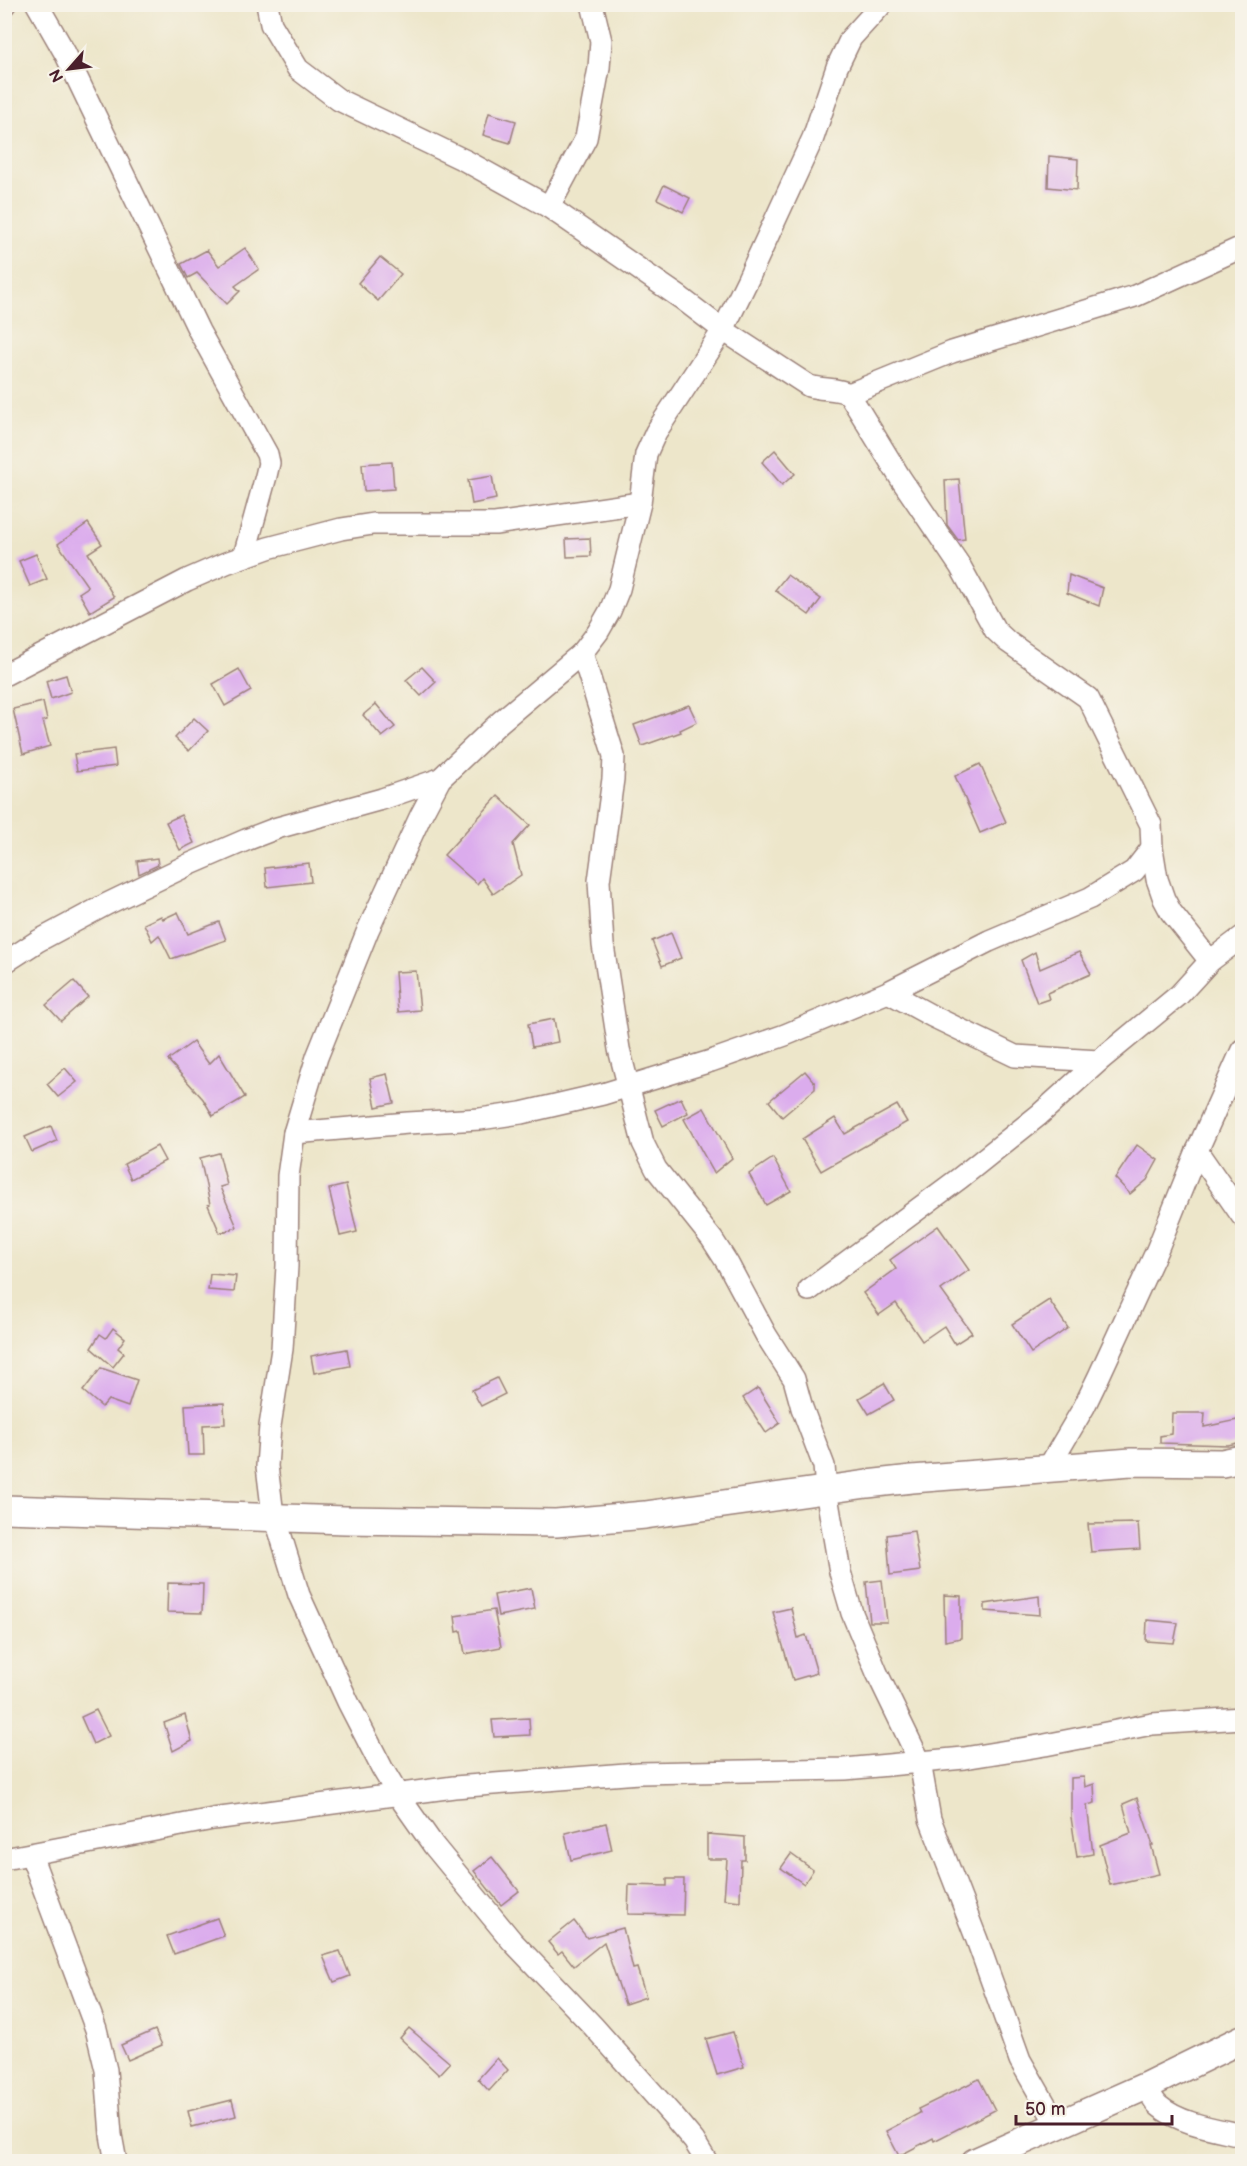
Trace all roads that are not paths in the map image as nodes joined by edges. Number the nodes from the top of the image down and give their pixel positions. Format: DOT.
graph roads {
  1 [pos="37,4"];
  2 [pos="267,4"];
  3 [pos="592,4"];
  4 [pos="882,4"];
  5 [pos="549,207"];
  6 [pos="1242,247"];
  7 [pos="723,330"];
  8 [pos="849,394"];
  9 [pos="640,502"];
  10 [pos="244,556"];
  11 [pos="582,653"];
  12 [pos="6,668"];
  13 [pos="440,778"];
  14 [pos="1152,848"];
  15 [pos="1242,937"];
  16 [pos="1210,961"];
  17 [pos="4,963"];
  18 [pos="888,993"];
  19 [pos="1242,1050"];
  20 [pos="1099,1061"];
  21 [pos="627,1087"];
  22 [pos="294,1133"];
  23 [pos="1197,1151"];
  24 [pos="1242,1216"];
  25 [pos="808,1290"];
  26 [pos="1242,1459"];
  27 [pos="1047,1470"];
  28 [pos="826,1490"];
  29 [pos="4,1509"];
  30 [pos="274,1517"];
  31 [pos="1242,1718"];
  32 [pos="920,1762"];
  33 [pos="398,1795"];
  34 [pos="31,1855"];
  35 [pos="4,1859"];
  36 [pos="1242,2039"];
  37 [pos="1146,2086"];
  38 [pos="1057,2125"];
  39 [pos="1242,2135"];
  40 [pos="116,2162"];
  41 [pos="707,2162"];
  42 [pos="975,2162"];
  1 -- 10 [label="street"];
  2 -- 5 [label="street"];
  3 -- 5 [label="street"];
  4 -- 7 [label="street"];
  5 -- 7 [label="street"];
  6 -- 8 [label="street"];
  7 -- 8 [label="street"];
  7 -- 9 [label="street"];
  8 -- 14 [label="street"];
  9 -- 10 [label="street"];
  9 -- 11 [label="street"];
  10 -- 12 [label="street"];
  11 -- 13 [label="street"];
  11 -- 21 [label="street"];
  13 -- 17 [label="street"];
  13 -- 22 [label="street"];
  14 -- 16 [label="street"];
  14 -- 18 [label="street"];
  15 -- 16 [label="street"];
  16 -- 20 [label="street"];
  18 -- 20 [label="street"];
  18 -- 21 [label="street"];
  19 -- 23 [label="street"];
  20 -- 25 [label="street"];
  21 -- 22 [label="street"];
  21 -- 28 [label="street"];
  22 -- 30 [label="street"];
  23 -- 24 [label="street"];
  23 -- 27 [label="street"];
  26 -- 27 [label="street"];
  27 -- 28 [label="street"];
  28 -- 30 [label="street"];
  28 -- 32 [label="street"];
  29 -- 30 [label="street"];
  30 -- 33 [label="street"];
  31 -- 32 [label="street"];
  32 -- 33 [label="street"];
  32 -- 38 [label="street"];
  33 -- 34 [label="street"];
  33 -- 41 [label="street"];
  34 -- 35 [label="street"];
  34 -- 40 [label="street"];
  36 -- 37 [label="street"];
  37 -- 38 [label="street"];
  37 -- 39 [label="street"];
  38 -- 42 [label="street"];
}
